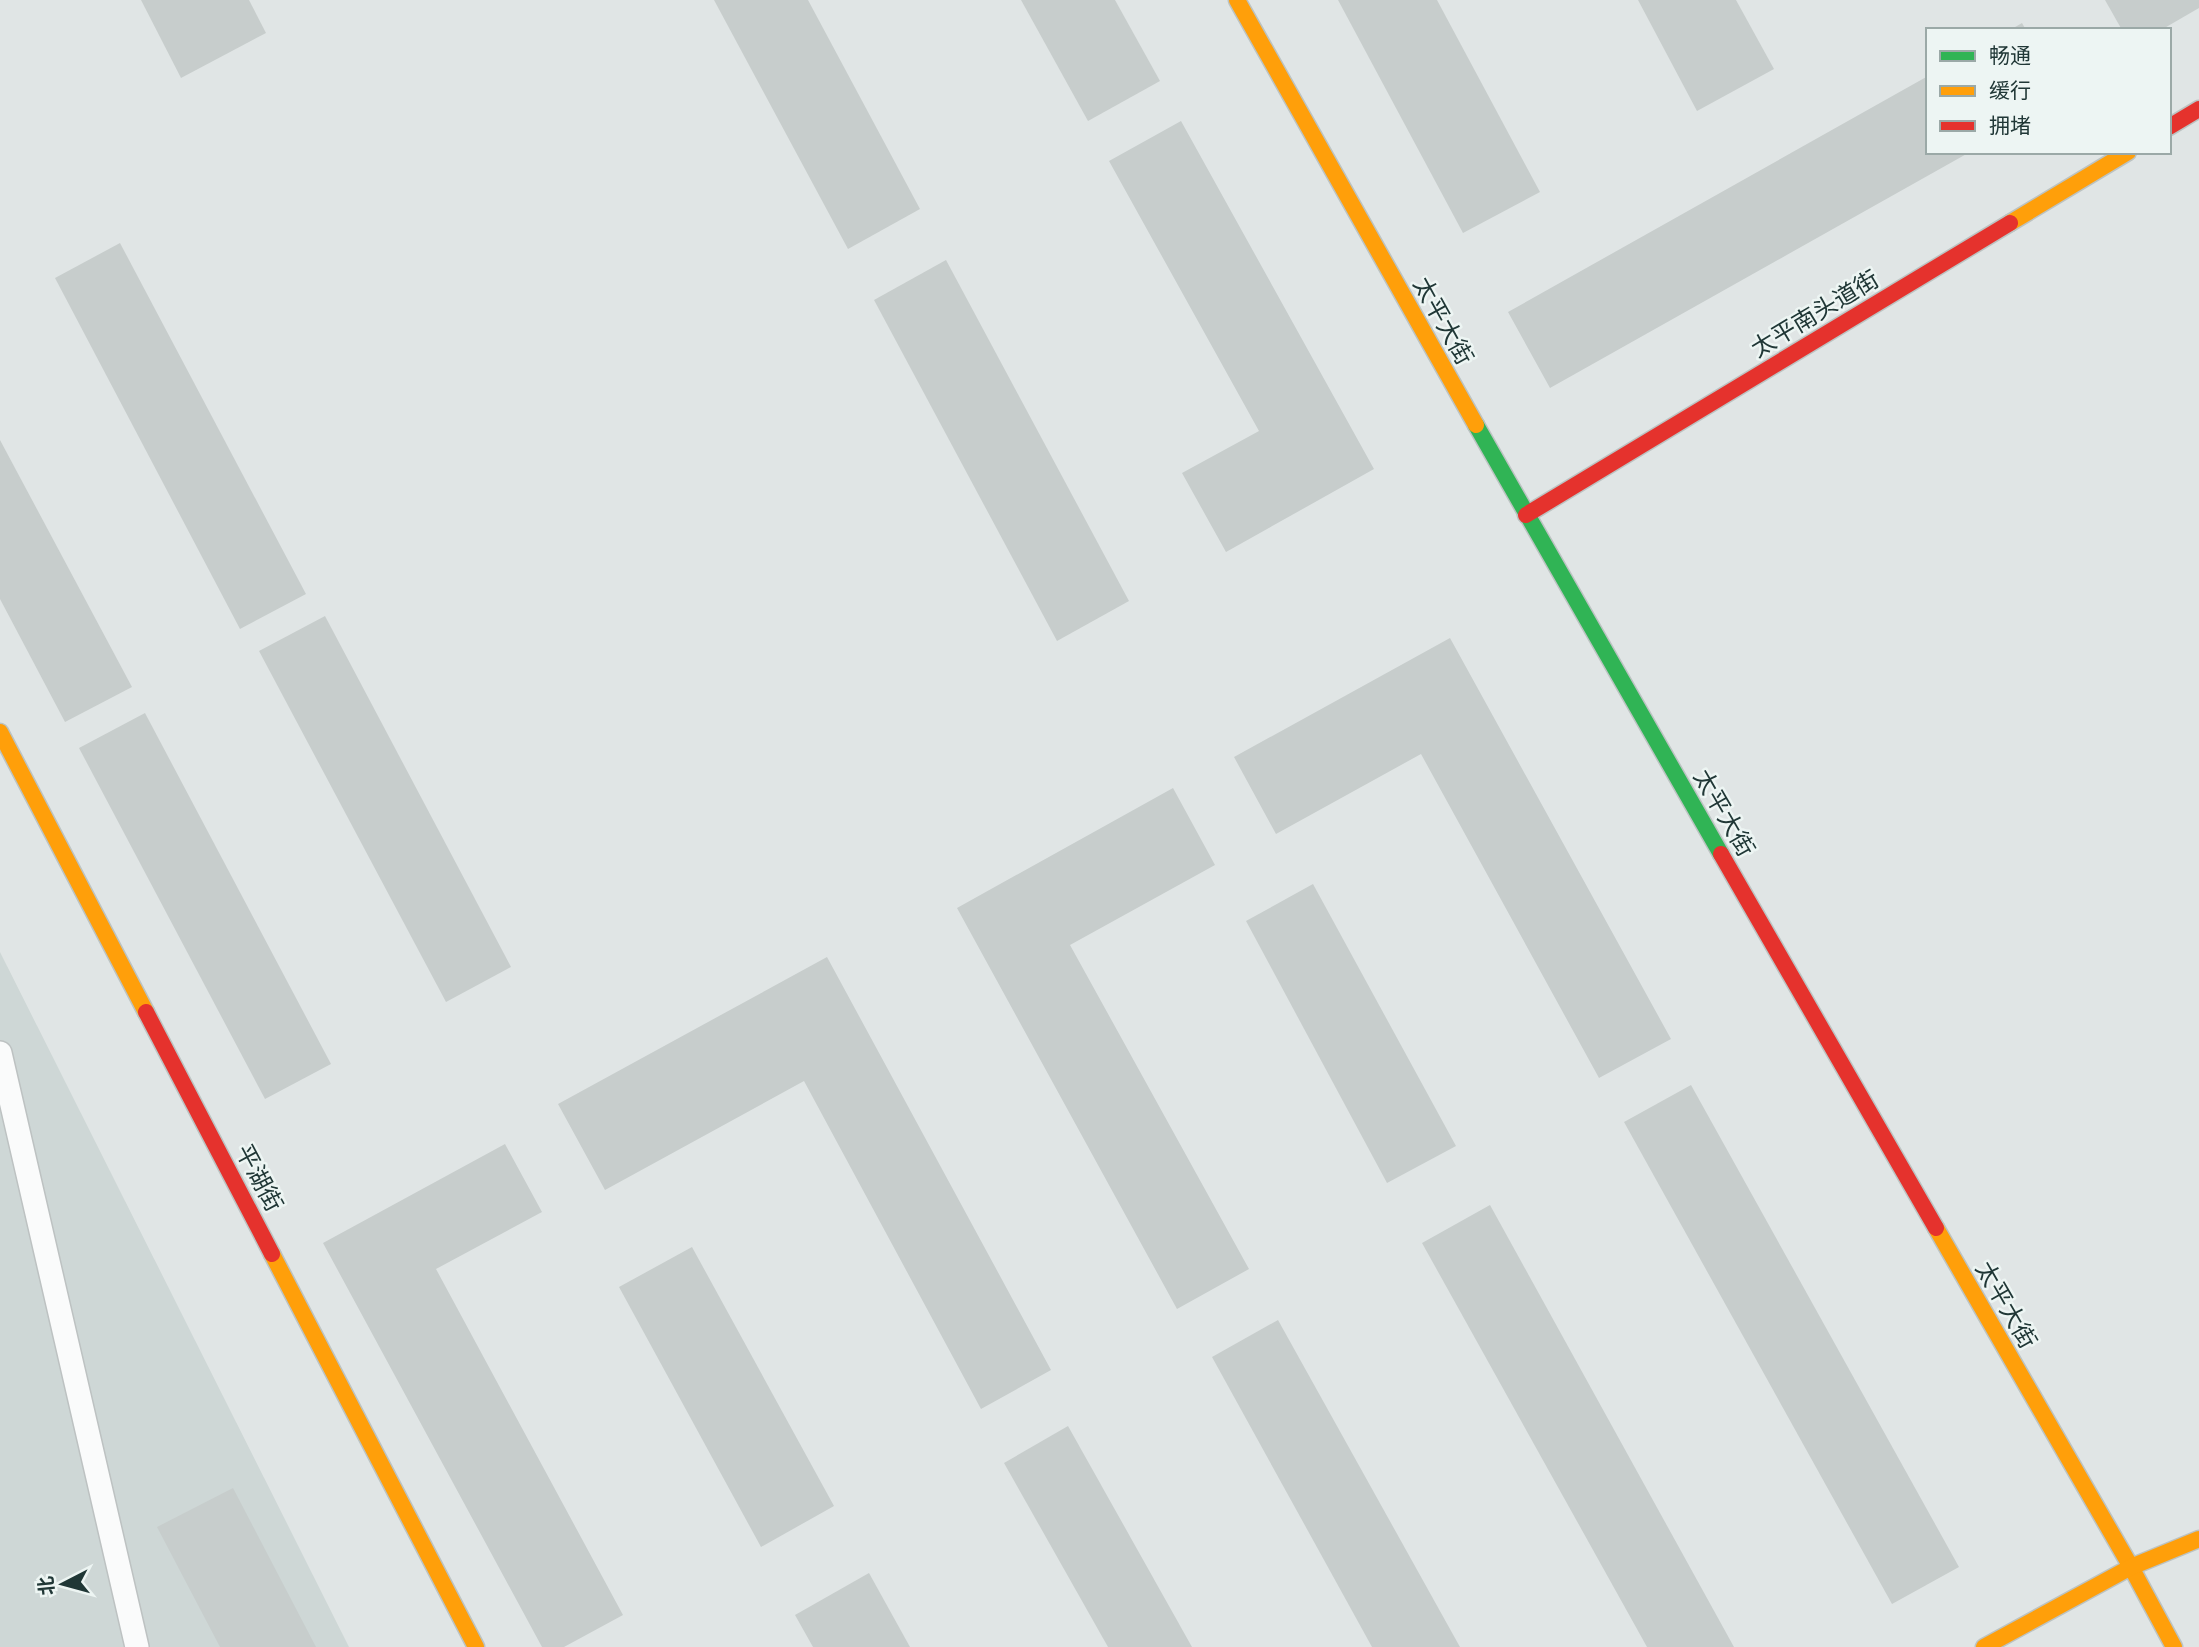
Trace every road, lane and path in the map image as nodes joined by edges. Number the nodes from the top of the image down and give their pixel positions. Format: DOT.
graph roads {
  1 [pos="1237,0"];
  2 [pos="2199,110"];
  3 [pos="2171,126"];
  4 [pos="2125,154"];
  5 [pos="1526,515"];
  6 [pos="0,732"];
  7 [pos="0,1053"];
  8 [pos="2199,1539"];
  9 [pos="2131,1567"];
  10 [pos="137,1647"];
  11 [pos="476,1647"];
  12 [pos="1984,1647"];
  13 [pos="2174,1647"];
  1 -- 5 [label="street, 太平大街"];
  2 -- 3 [label="street"];
  4 -- 5 [label="street, 太平南头道街"];
  5 -- 9 [label="street, 太平大街"];
  6 -- 11 [label="street, 平湖街"];
  7 -- 10 [label="lane"];
  8 -- 9 [label="street"];
  9 -- 12 [label="street"];
  9 -- 13 [label="street, 太平大街"];
}
